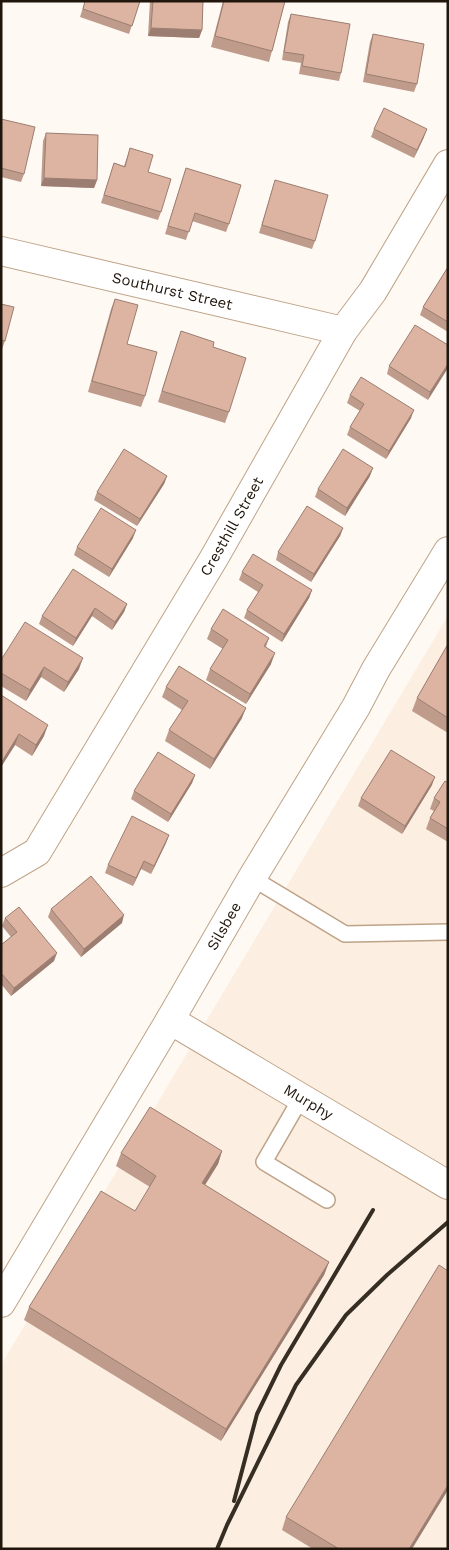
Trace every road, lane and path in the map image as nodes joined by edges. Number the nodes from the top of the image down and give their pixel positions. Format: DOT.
graph roads {
  1 [pos="448,164"];
  2 [pos="1,251"];
  3 [pos="343,331"];
  4 [pos="448,551"];
  5 [pos="1,872"];
  6 [pos="252,878"];
  7 [pos="448,932"];
  8 [pos="170,1020"];
  9 [pos="301,1098"];
  10 [pos="448,1185"];
  11 [pos="326,1200"];
  12 [pos="1,1303"];
  1 -- 3 [label="street, Cresthill Street"];
  2 -- 3 [label="street, Southurst Street"];
  3 -- 5 [label="street, Cresthill Street"];
  4 -- 6 [label="street, Silsbee"];
  6 -- 7 [label="lane"];
  6 -- 8 [label="street, Silsbee"];
  8 -- 9 [label="street, Murphy"];
  8 -- 12 [label="street, Silsbee"];
  9 -- 10 [label="street, Murphy"];
  9 -- 11 [label="lane"];
}
